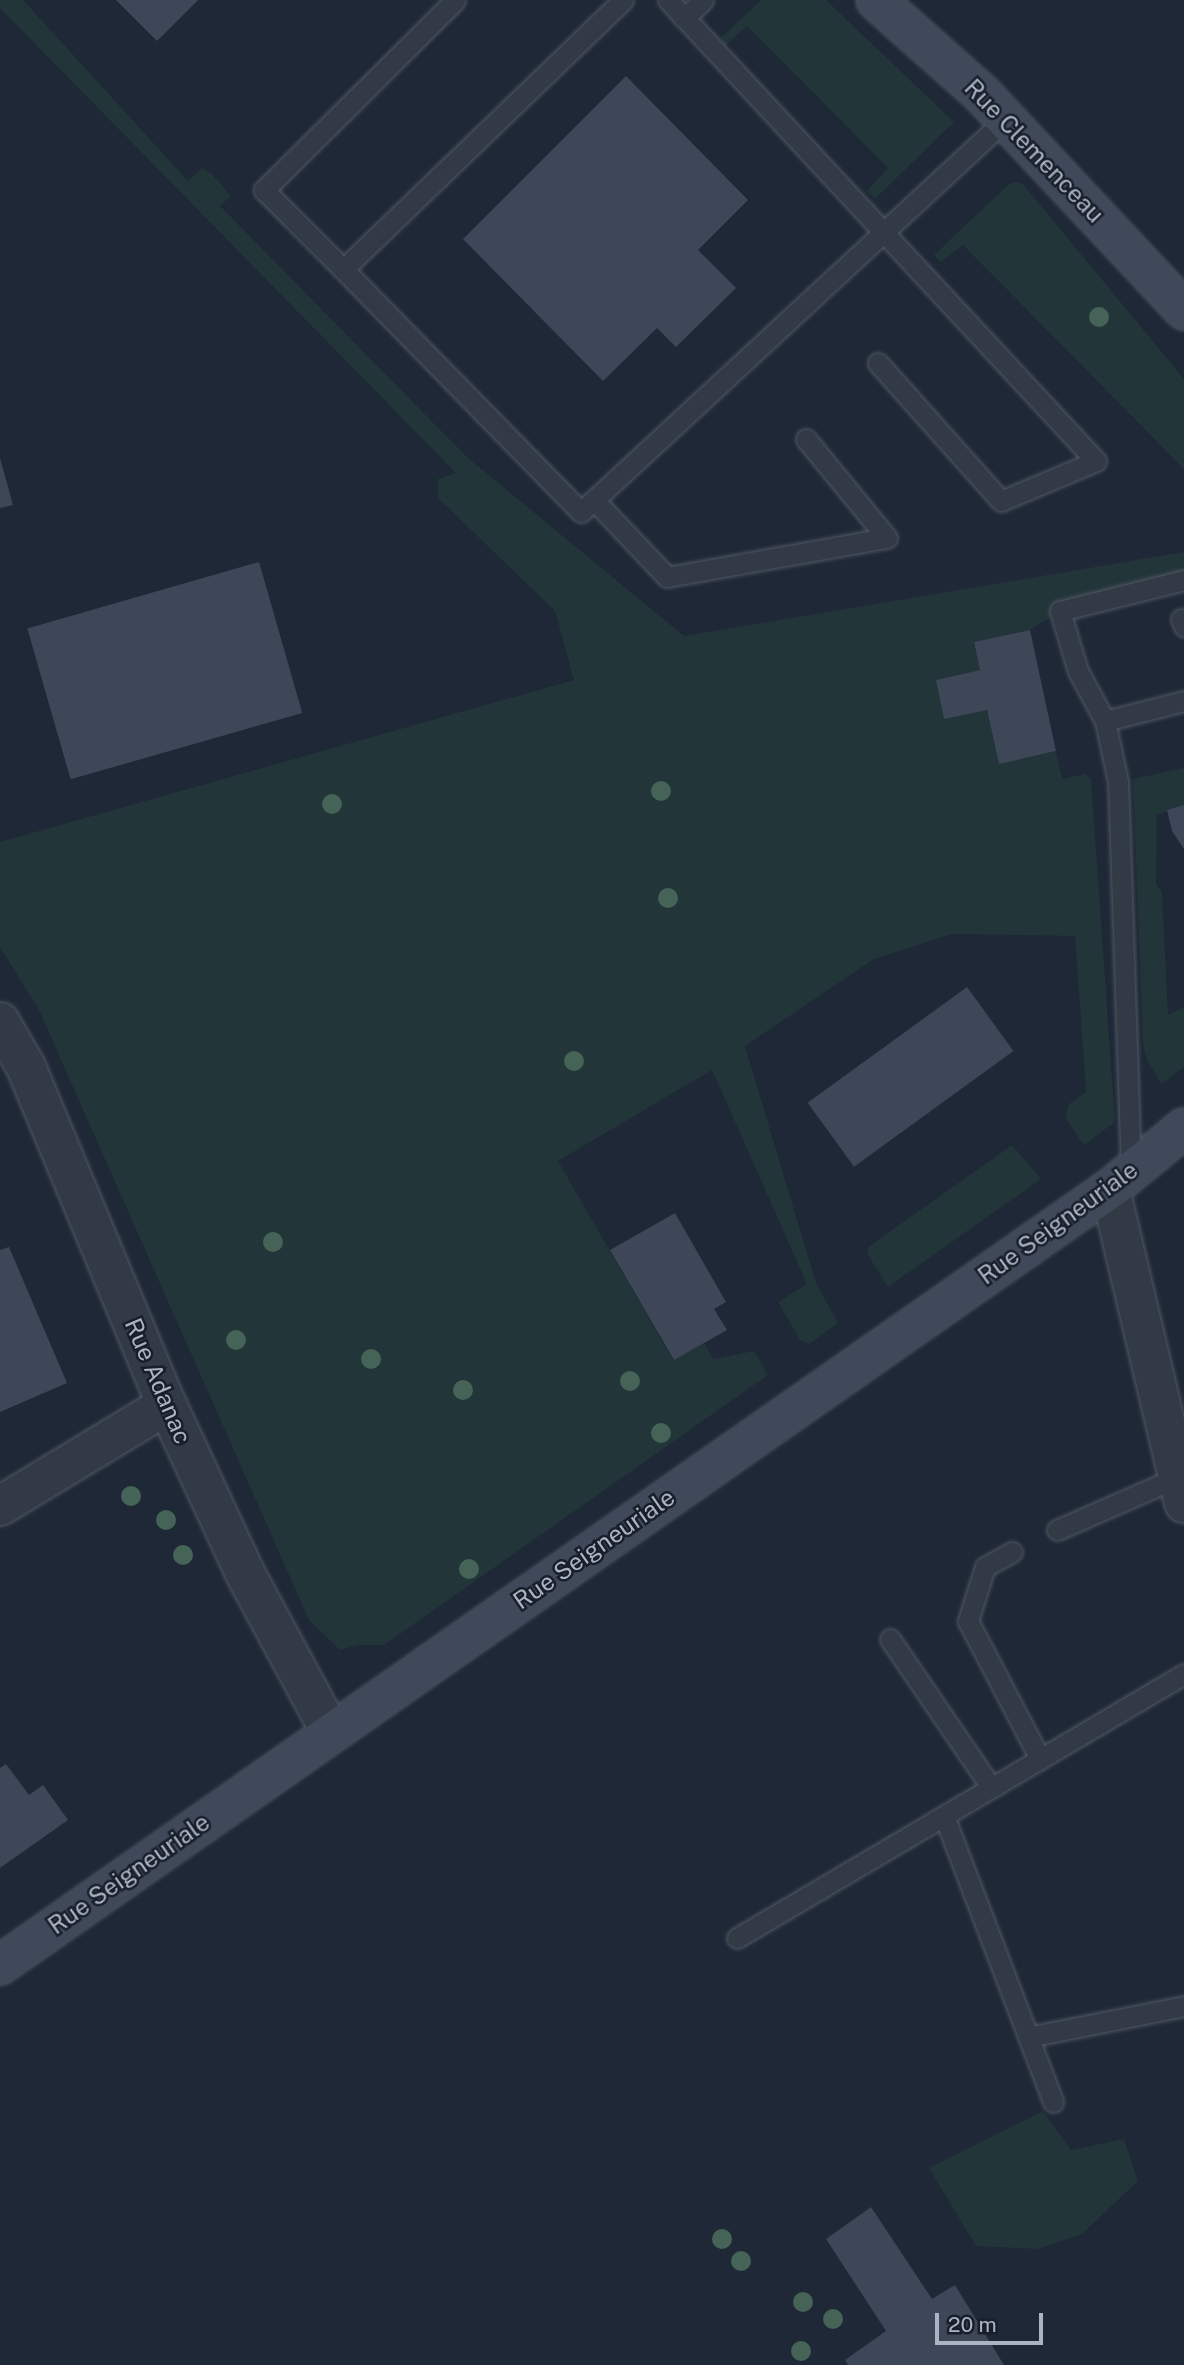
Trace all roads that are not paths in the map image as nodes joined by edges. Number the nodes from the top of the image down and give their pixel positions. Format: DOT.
graph roads {
  1 [pos="455,0"];
  2 [pos="623,0"];
  3 [pos="668,0"];
  4 [pos="703,0"];
  5 [pos="876,0"];
  6 [pos="684,18"];
  7 [pos="1006,119"];
  8 [pos="884,234"];
  9 [pos="343,269"];
  10 [pos="1184,310"];
  11 [pos="877,363"];
  12 [pos="806,439"];
  13 [pos="594,500"];
  14 [pos="1184,580"];
  15 [pos="1184,701"];
  16 [pos="1105,721"];
  17 [pos="0,1022"];
  18 [pos="1184,1128"];
  19 [pos="1120,1180"];
  20 [pos="167,1405"];
  21 [pos="1181,1490"];
  22 [pos="0,1506"];
  23 [pos="1057,1530"];
  24 [pos="1012,1552"];
  25 [pos="890,1639"];
  26 [pos="1184,1674"];
  27 [pos="331,1733"];
  28 [pos="1040,1759"];
  29 [pos="992,1787"];
  30 [pos="944,1815"];
  31 [pos="737,1938"];
  32 [pos="0,1965"];
  33 [pos="1184,2006"];
  34 [pos="1028,2036"];
  35 [pos="1053,2102"];
  1 -- 9 [label="lane"];
  2 -- 9 [label="lane"];
  3 -- 6 [label="lane"];
  4 -- 6 [label="lane"];
  5 -- 7 [label="street, Rue Clemenceau"];
  6 -- 8 [label="lane"];
  7 -- 8 [label="lane"];
  7 -- 10 [label="street, Rue Clemenceau"];
  8 -- 11 [label="lane"];
  8 -- 13 [label="lane"];
  9 -- 13 [label="lane"];
  12 -- 13 [label="lane"];
  14 -- 16 [label="lane"];
  15 -- 16 [label="lane"];
  16 -- 19 [label="lane"];
  17 -- 20 [label="street, Rue Adanac"];
  18 -- 19 [label="street, Rue Seigneuriale"];
  19 -- 21 [label="street"];
  19 -- 27 [label="street, Rue Seigneuriale"];
  20 -- 22 [label="street"];
  20 -- 27 [label="street, Rue Adanac"];
  21 -- 23 [label="lane"];
  24 -- 28 [label="lane"];
  25 -- 29 [label="lane"];
  26 -- 28 [label="lane"];
  27 -- 32 [label="street, Rue Seigneuriale"];
  28 -- 29 [label="lane"];
  29 -- 30 [label="lane"];
  30 -- 31 [label="lane"];
  30 -- 34 [label="lane"];
  33 -- 34 [label="lane"];
  34 -- 35 [label="lane"];
}
